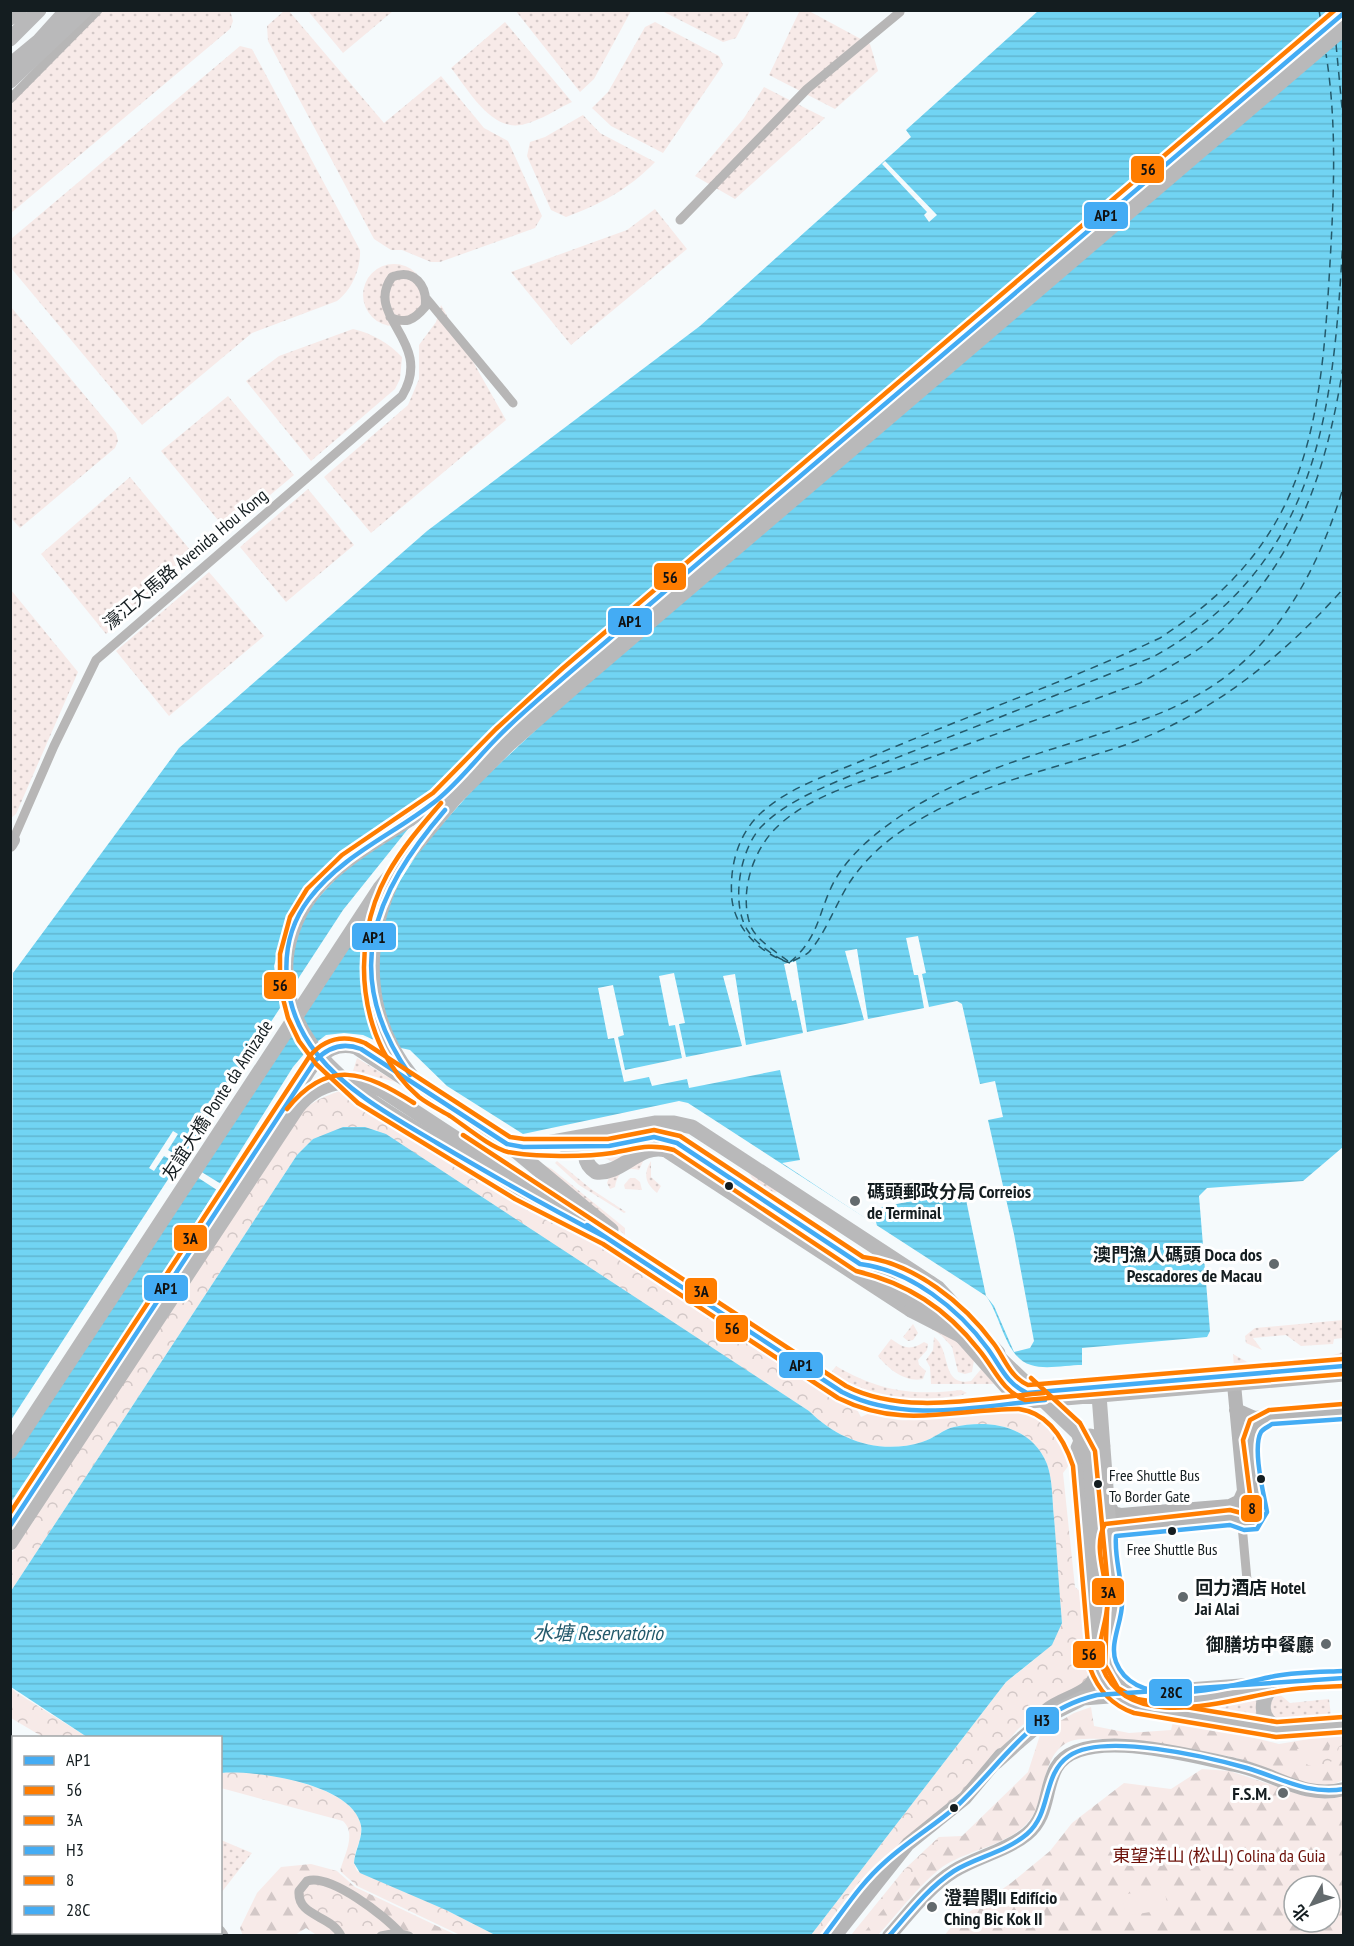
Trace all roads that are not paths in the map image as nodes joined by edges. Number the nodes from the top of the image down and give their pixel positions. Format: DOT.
graph roads {
  1 [pos="39,10"];
  2 [pos="67,10"];
  3 [pos="85,10"];
  4 [pos="98,10"];
  5 [pos="900,12"];
  6 [pos="1344,13"];
  7 [pos="10,18"];
  8 [pos="22,18"];
  9 [pos="1344,28"];
  10 [pos="10,39"];
  11 [pos="10,65"];
  12 [pos="10,81"];
  13 [pos="10,99"];
  14 [pos="680,220"];
  15 [pos="426,298"];
  16 [pos="390,317"];
  17 [pos="513,403"];
  18 [pos="448,790"];
  19 [pos="11,841"];
  20 [pos="417,843"];
  21 [pos="424,1091"];
  22 [pos="290,1102"];
  23 [pos="606,1139"];
  24 [pos="500,1140"];
  25 [pos="537,1145"];
  26 [pos="587,1146"];
  27 [pos="616,1167"];
  28 [pos="609,1234"];
  29 [pos="930,1282"];
  30 [pos="911,1310"];
  31 [pos="1344,1366"];
  32 [pos="1344,1374"];
  33 [pos="1022,1379"];
  34 [pos="1234,1384"];
  35 [pos="1099,1395"];
  36 [pos="1019,1398"];
  37 [pos="1236,1410"];
  38 [pos="1344,1411"];
  39 [pos="1272,1417"];
  40 [pos="10,1433"];
  41 [pos="1103,1446"];
  42 [pos="10,1452"];
  43 [pos="1080,1464"];
  44 [pos="1238,1502"];
  45 [pos="1256,1502"];
  46 [pos="1108,1506"];
  47 [pos="1242,1523"];
  48 [pos="10,1527"];
  49 [pos="1109,1533"];
  50 [pos="10,1544"];
  51 [pos="1247,1580"];
  52 [pos="1101,1588"];
  53 [pos="1109,1627"];
  54 [pos="1097,1658"];
  55 [pos="1344,1678"];
  56 [pos="1277,1684"];
  57 [pos="1135,1706"];
  58 [pos="1344,1724"];
  59 [pos="1284,1729"];
  60 [pos="996,1762"];
  61 [pos="1344,1789"];
  62 [pos="910,1847"];
  63 [pos="405,1934"];
  64 [pos="341,1935"];
  65 [pos="381,1935"];
  66 [pos="824,1935"];
  67 [pos="835,1935"];
  68 [pos="846,1935"];
  69 [pos="889,1935"];
  1 -- 8 [label="main road"];
  2 -- 11 [label="main road"];
  3 -- 12 [label="main road"];
  4 -- 13 [label="street"];
  5 -- 14 [label="street"];
  6 -- 18 [label="main road, 友誼大橋 Ponte da Amizade"];
  7 -- 8 [label="main road"];
  8 -- 10 [label="main road"];
  9 -- 20 [label="main road, 友誼大橋 Ponte da Amizade"];
  15 -- 16 [label="street"];
  15 -- 16 [label="street"];
  15 -- 17 [label="street"];
  16 -- 19 [label="street, 濠江大馬路 Avenida Hou Kong"];
  18 -- 28 [label="main road, bridge"];
  18 -- 40 [label="main road, 友誼大橋 Ponte da Amizade"];
  20 -- 21 [label="main road"];
  20 -- 42 [label="main road, 友誼大橋 Ponte da Amizade"];
  21 -- 22 [label="main road"];
  21 -- 24 [label="main road"];
  22 -- 28 [label="main road"];
  22 -- 48 [label="main road"];
  23 -- 25 [label="main road"];
  23 -- 26 [label="main road"];
  23 -- 27 [label="main road"];
  23 -- 29 [label="main road"];
  23 -- 36 [label="main road"];
  24 -- 25 [label="main road"];
  24 -- 28 [label="main road"];
  25 -- 26 [label="main road"];
  26 -- 27 [label="main road"];
  27 -- 30 [label="main road"];
  28 -- 36 [label="main road"];
  28 -- 50 [label="main road"];
  29 -- 30 [label="main road, bridge"];
  29 -- 33 [label="main road, bridge"];
  30 -- 33 [label="main road, bridge"];
  31 -- 36 [label="main road"];
  32 -- 34 [label="main road"];
  33 -- 52 [label="main road, bridge"];
  34 -- 35 [label="main road"];
  34 -- 37 [label="street"];
  35 -- 36 [label="main road"];
  35 -- 41 [label="main road"];
  36 -- 43 [label="main road"];
  37 -- 39 [label="street"];
  37 -- 44 [label="street"];
  38 -- 39 [label="street"];
  39 -- 45 [label="street"];
  41 -- 43 [label="main road"];
  41 -- 46 [label="main road"];
  43 -- 54 [label="main road"];
  44 -- 45 [label="street"];
  44 -- 46 [label="street"];
  44 -- 47 [label="street"];
  45 -- 47 [label="street"];
  46 -- 49 [label="main road"];
  47 -- 49 [label="street"];
  47 -- 51 [label="street"];
  49 -- 53 [label="main road"];
  52 -- 53 [label="main road"];
  52 -- 54 [label="main road"];
  53 -- 56 [label="main road"];
  54 -- 57 [label="main road"];
  54 -- 60 [label="street"];
  55 -- 56 [label="main road"];
  56 -- 59 [label="main road"];
  56 -- 60 [label="main road, bridge"];
  57 -- 59 [label="main road"];
  57 -- 62 [label="street"];
  58 -- 59 [label="main road"];
  60 -- 62 [label="street"];
  61 -- 69 [label="street"];
  62 -- 66 [label="street"];
  62 -- 67 [label="street"];
  62 -- 68 [label="street"];
  63 -- 64 [label="street"];
  63 -- 65 [label="street"];
}
